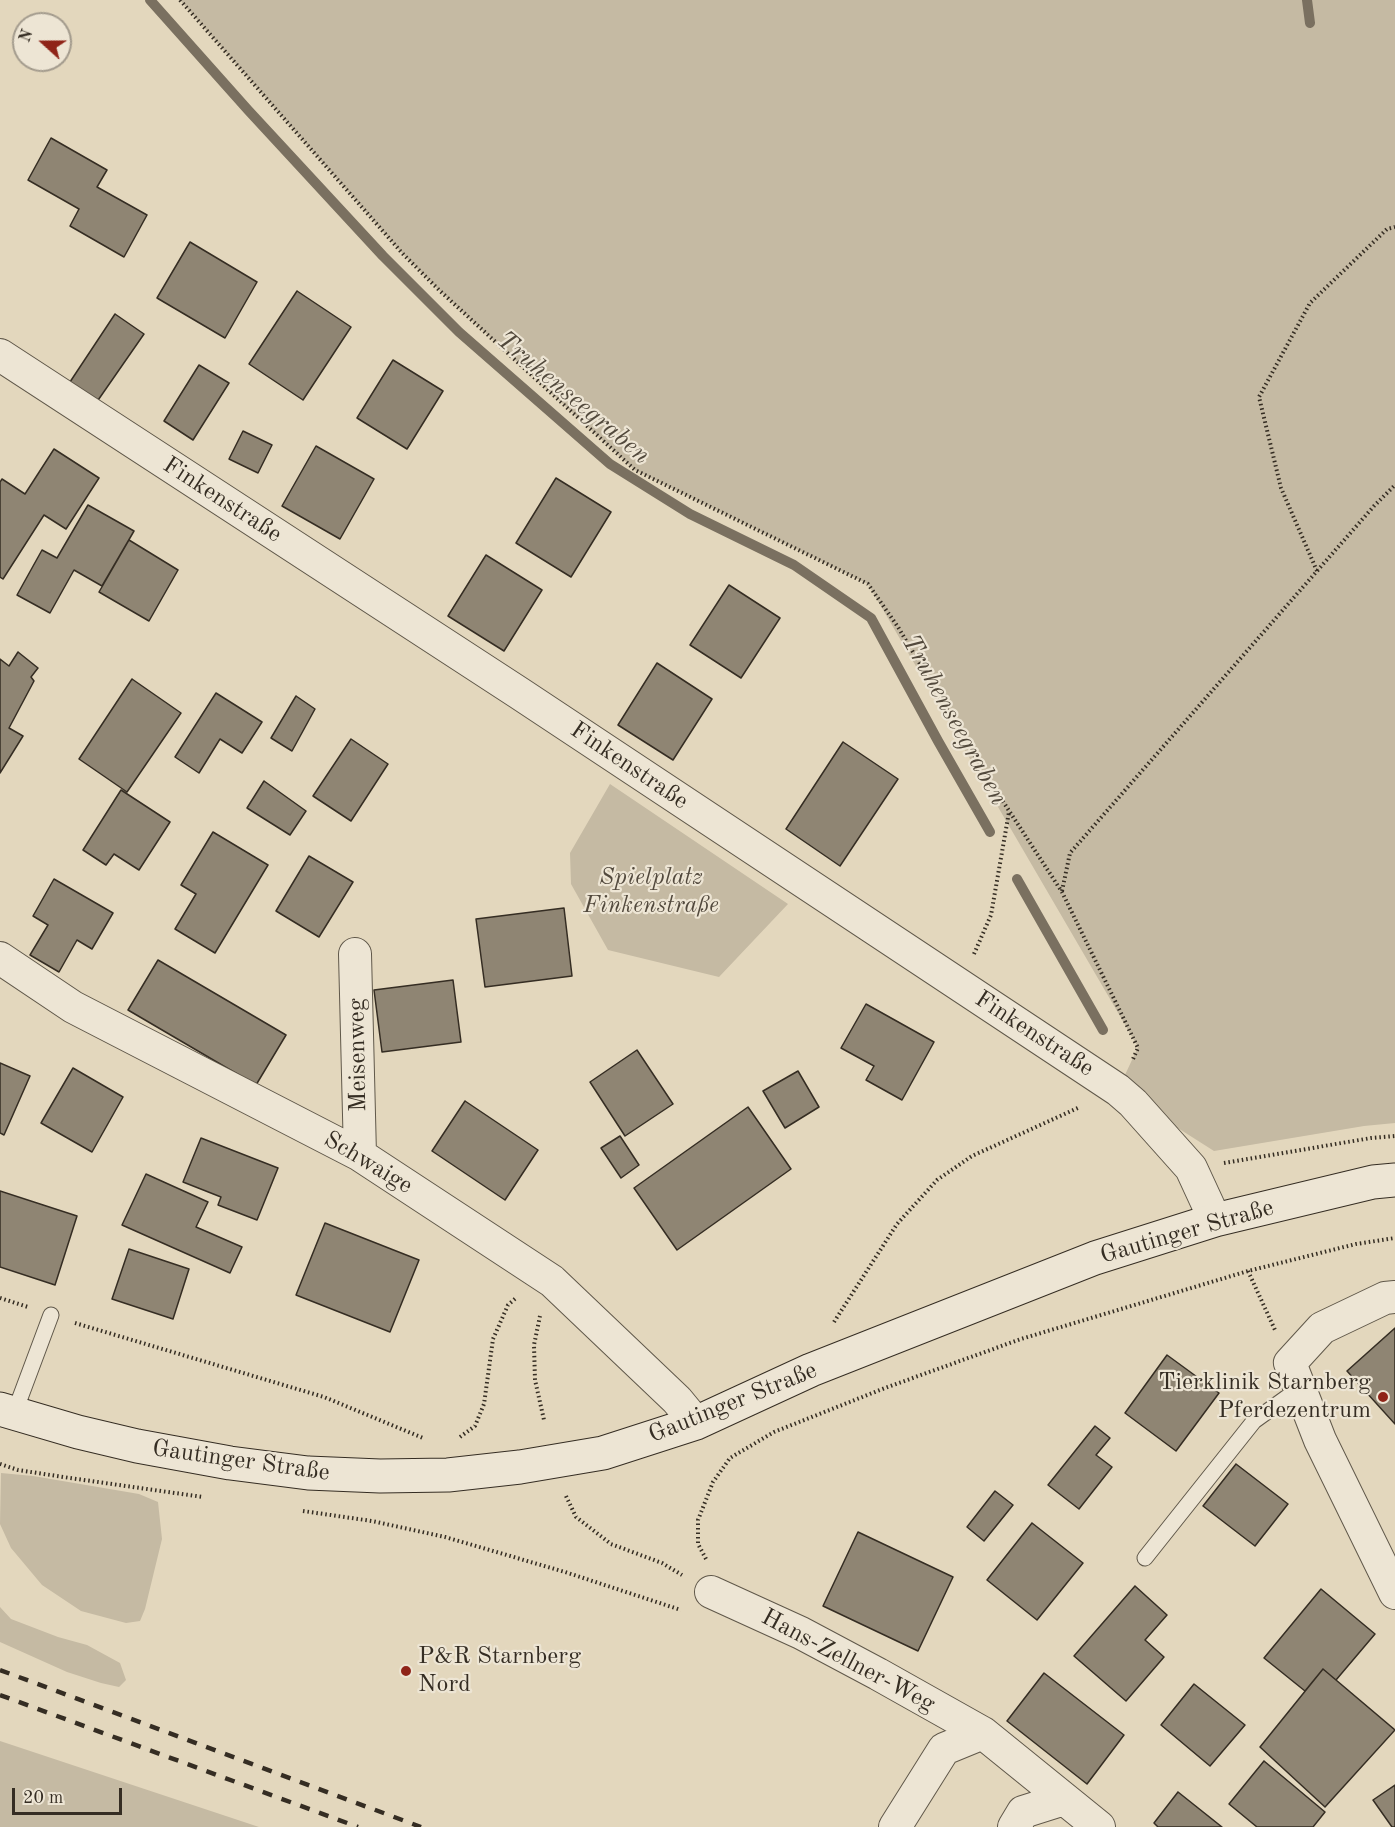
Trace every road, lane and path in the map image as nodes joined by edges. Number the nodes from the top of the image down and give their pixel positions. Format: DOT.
graph roads {
  1 [pos="180,0"];
  2 [pos="1395,227"];
  3 [pos="0,355"];
  4 [pos="1395,485"];
  5 [pos="1317,571"];
  6 [pos="1009,812"];
  7 [pos="1062,892"];
  8 [pos="355,954"];
  9 [pos="0,958"];
  10 [pos="960,985"];
  11 [pos="1118,1090"];
  12 [pos="1395,1136"];
  13 [pos="360,1155"];
  14 [pos="1191,1168"];
  15 [pos="1395,1180"];
  16 [pos="1215,1220"];
  17 [pos="1395,1238"];
  18 [pos="1248,1271"];
  19 [pos="546,1287"];
  20 [pos="1395,1297"];
  21 [pos="0,1298"];
  22 [pos="51,1315"];
  23 [pos="830,1328"];
  24 [pos="1290,1363"];
  25 [pos="1302,1393"];
  26 [pos="7,1411"];
  27 [pos="544,1420"];
  28 [pos="696,1424"];
  29 [pos="459,1438"];
  30 [pos="425,1439"];
  31 [pos="0,1464"];
  32 [pos="564,1493"];
  33 [pos="209,1498"];
  34 [pos="302,1511"];
  35 [pos="1145,1558"];
  36 [pos="711,1592"];
  37 [pos="1395,1593"];
  38 [pos="983,1733"];
  39 [pos="1064,1799"];
  40 [pos="896,1827"];
  41 [pos="1014,1827"];
  42 [pos="1099,1827"];
  1 -- 6 [label="path"];
  2 -- 5 [label="path"];
  3 -- 10 [label="street, Finkenstraße"];
  4 -- 5 [label="path"];
  5 -- 7 [label="path"];
  6 -- 7 [label="path"];
  6 -- 10 [label="path"];
  7 -- 11 [label="path"];
  8 -- 13 [label="street, Meisenweg"];
  9 -- 13 [label="street, Schwaige"];
  10 -- 11 [label="street, Finkenstraße"];
  11 -- 14 [label="street, Finkenstraße"];
  11 -- 23 [label="path"];
  12 -- 14 [label="path"];
  13 -- 19 [label="street, Schwaige"];
  14 -- 16 [label="street, Finkenstraße"];
  15 -- 16 [label="main road, Gautinger Straße"];
  16 -- 28 [label="main road, Gautinger Straße"];
  17 -- 18 [label="path"];
  18 -- 24 [label="path"];
  18 -- 36 [label="path"];
  19 -- 27 [label="path"];
  19 -- 28 [label="street, Schwaige"];
  19 -- 29 [label="path"];
  20 -- 24 [label="street"];
  21 -- 22 [label="path"];
  22 -- 26 [label="lane, Gautinger Straße"];
  22 -- 30 [label="path"];
  24 -- 25 [label="street"];
  25 -- 35 [label="lane"];
  25 -- 37 [label="street"];
  26 -- 28 [label="main road, Gautinger Straße"];
  31 -- 33 [label="path"];
  32 -- 36 [label="path"];
  34 -- 36 [label="path"];
  36 -- 38 [label="street, Hans-Zellner-Weg"];
  38 -- 39 [label="street, Hans-Zellner-Weg"];
  38 -- 40 [label="street, Hans-Zellner-Weg"];
  39 -- 41 [label="street"];
  39 -- 42 [label="street, Hans-Zellner-Weg"];
}
